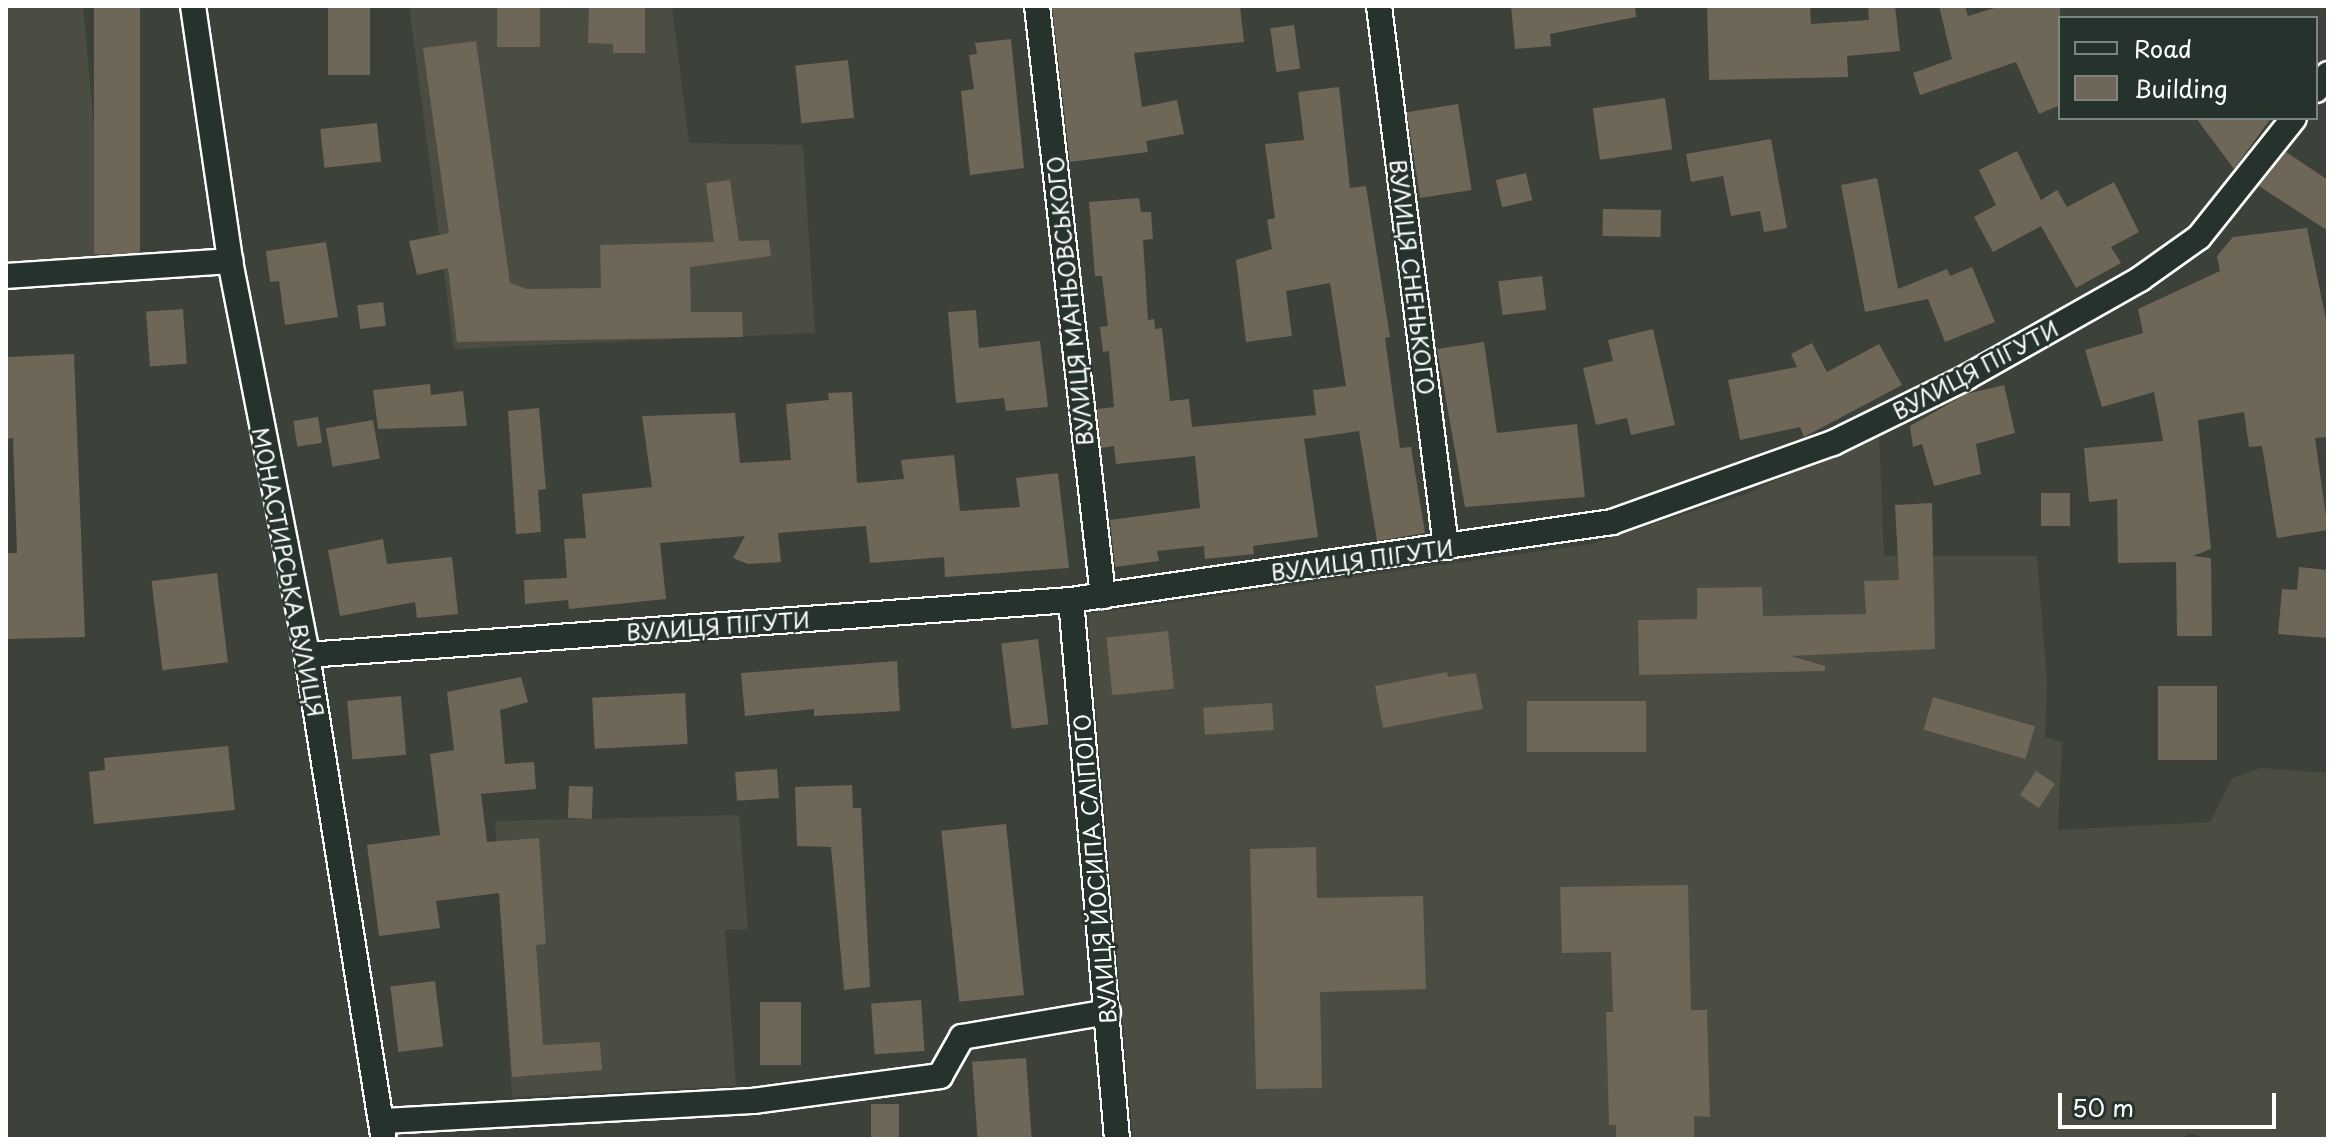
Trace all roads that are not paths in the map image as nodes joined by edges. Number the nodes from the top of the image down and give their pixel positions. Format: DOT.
graph roads {
  1 [pos="193,6"];
  2 [pos="1037,6"];
  3 [pos="1379,6"];
  4 [pos="2292,120"];
  5 [pos="230,261"];
  6 [pos="6,276"];
  7 [pos="1446,547"];
  8 [pos="1103,596"];
  9 [pos="1071,600"];
  10 [pos="307,655"];
  11 [pos="1108,1012"];
  12 [pos="383,1130"];
  13 [pos="1117,1139"];
  1 -- 5 [label="street, МОНАСТИРСЬКА ВУЛИЦЯ"];
  2 -- 8 [label="street, ВУЛИЦЯ МАНЬОВСЬКОГО"];
  3 -- 7 [label="street, ВУЛИЦЯ СНЕНЬКОГО"];
  4 -- 7 [label="street, ВУЛИЦЯ ПІГУТИ"];
  5 -- 6 [label="street"];
  5 -- 10 [label="street, МОНАСТИРСЬКА ВУЛИЦЯ"];
  7 -- 8 [label="street, ВУЛИЦЯ ПІГУТИ"];
  8 -- 9 [label="street, ВУЛИЦЯ ПІГУТИ"];
  9 -- 10 [label="street, ВУЛИЦЯ ПІГУТИ"];
  9 -- 11 [label="street, ВУЛИЦЯ ЙОСИПА СЛІПОГО"];
  10 -- 12 [label="street, МОНАСТИРСЬКА ВУЛИЦЯ"];
  11 -- 12 [label="street"];
  11 -- 13 [label="street, ВУЛИЦЯ ЙОСИПА СЛІПОГО"];
}
